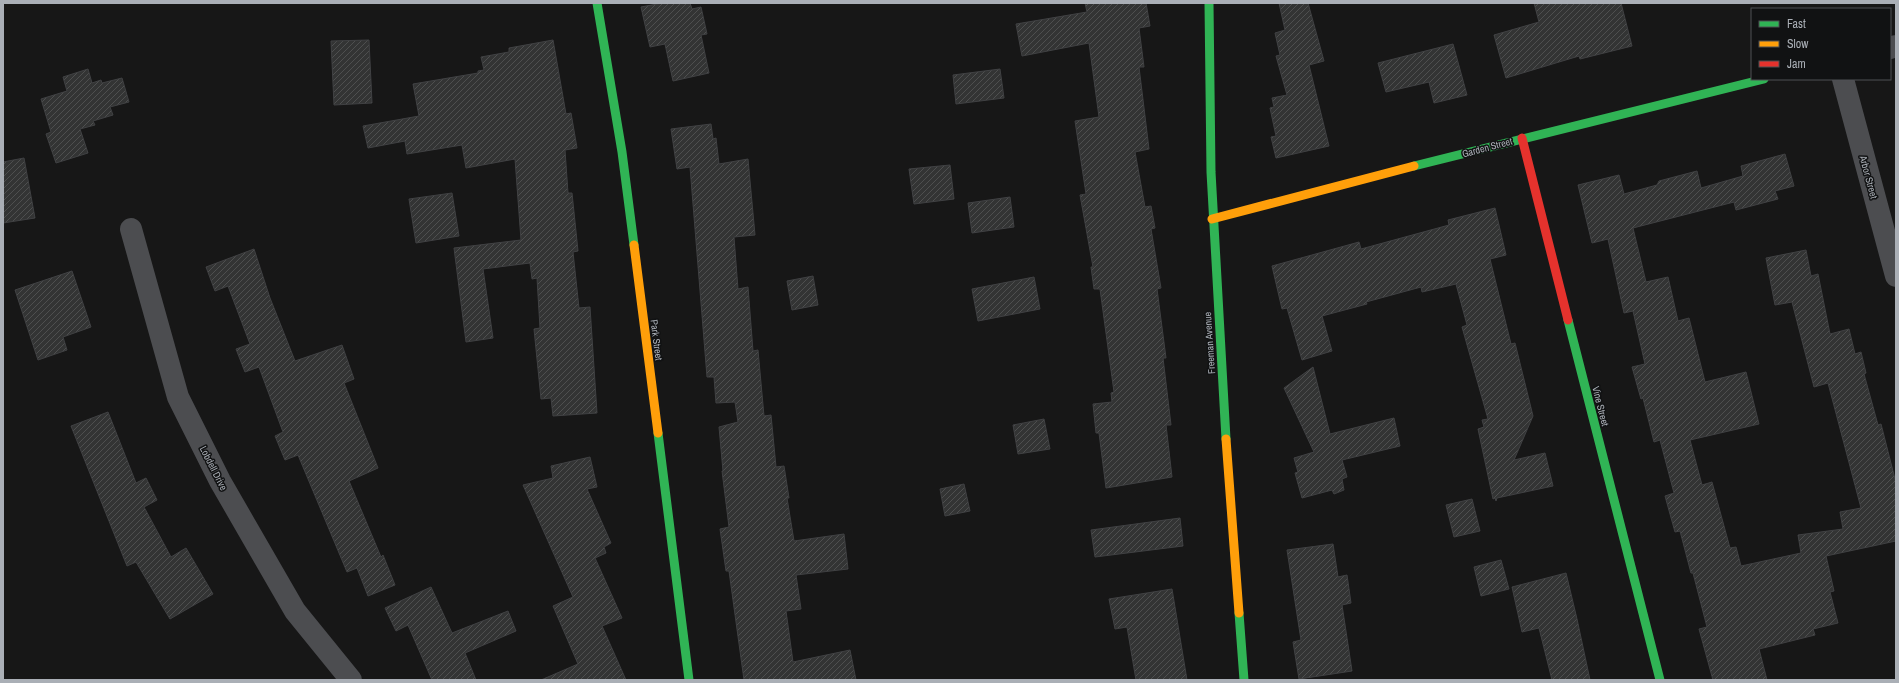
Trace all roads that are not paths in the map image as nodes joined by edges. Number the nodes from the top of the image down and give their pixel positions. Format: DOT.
graph roads {
  1 [pos="597,3"];
  2 [pos="1210,3"];
  3 [pos="1760,80"];
  4 [pos="1843,80"];
  5 [pos="1522,138"];
  6 [pos="1212,219"];
  7 [pos="131,229"];
  8 [pos="1896,276"];
  9 [pos="351,680"];
  10 [pos="689,680"];
  11 [pos="1244,680"];
  12 [pos="1660,680"];
  1 -- 10 [label="street, Park Street"];
  2 -- 6 [label="street, Freeman Avenue"];
  3 -- 5 [label="street, Garden Street"];
  4 -- 8 [label="street, Arbor Street"];
  5 -- 6 [label="street, Garden Street"];
  5 -- 12 [label="street, Vine Street"];
  6 -- 11 [label="street, Freeman Avenue"];
  7 -- 9 [label="street, Lobdell Drive"];
}
